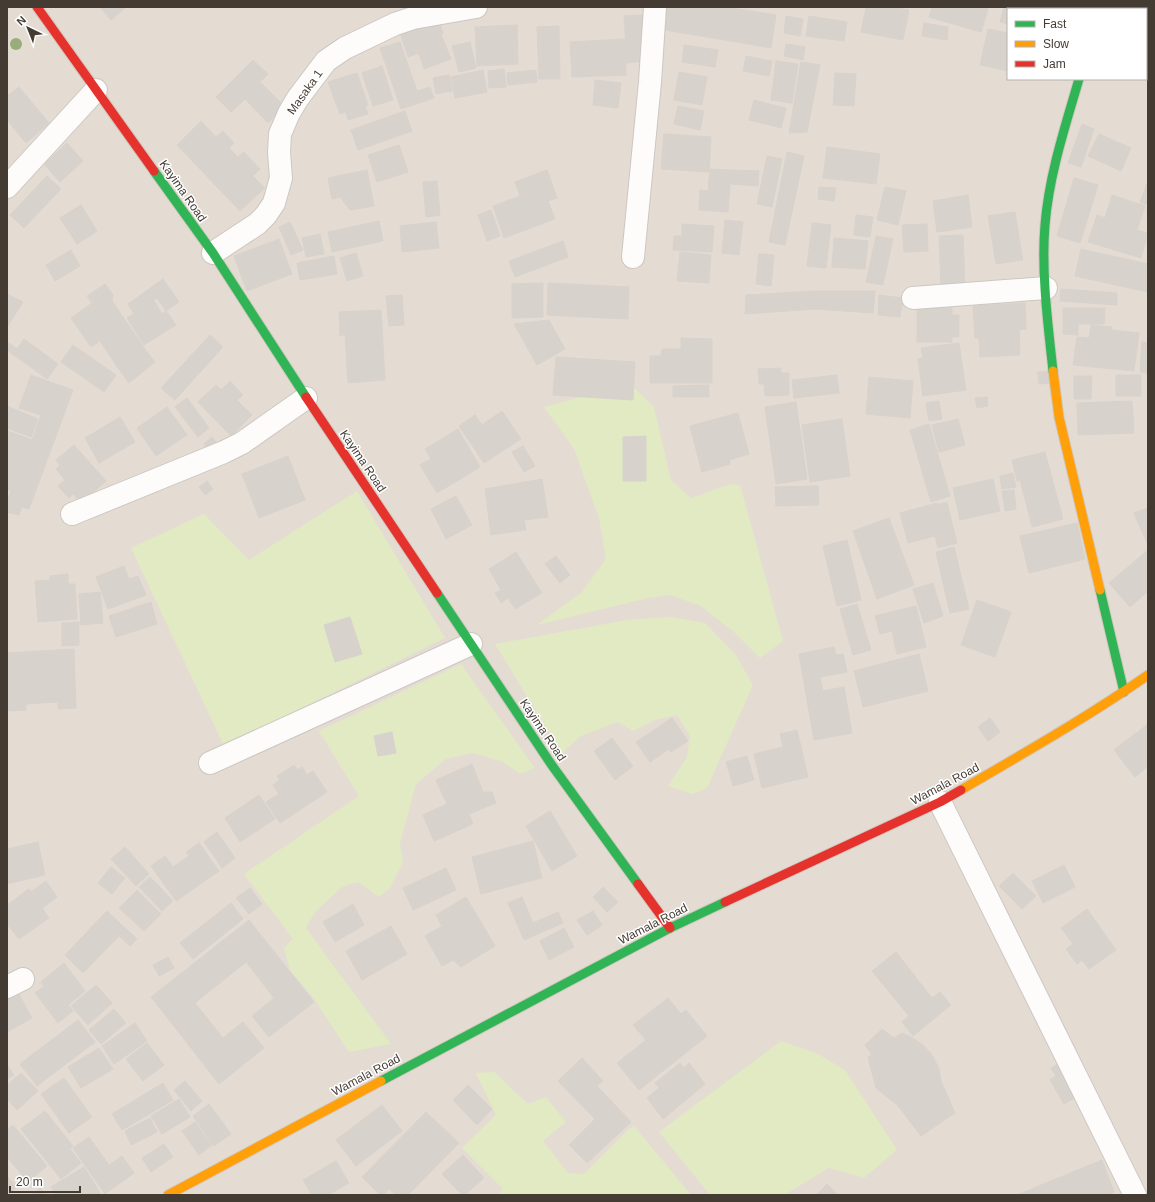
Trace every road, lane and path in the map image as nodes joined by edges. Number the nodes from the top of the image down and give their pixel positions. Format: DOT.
graph roads {
  1 [pos="37,7"];
  2 [pos="476,7"];
  3 [pos="655,7"];
  4 [pos="1079,80"];
  5 [pos="96,90"];
  6 [pos="7,186"];
  7 [pos="213,253"];
  8 [pos="633,257"];
  9 [pos="1046,288"];
  10 [pos="914,298"];
  11 [pos="306,398"];
  12 [pos="72,514"];
  13 [pos="471,644"];
  14 [pos="1148,675"];
  15 [pos="1124,692"];
  16 [pos="210,764"];
  17 [pos="940,802"];
  18 [pos="670,928"];
  19 [pos="1148,1192"];
  20 [pos="168,1195"];
  21 [pos="1134,1195"];
  1 -- 5 [label="street, Kayima Road"];
  2 -- 7 [label="street, Masaka 1"];
  3 -- 8 [label="street"];
  4 -- 9 [label="street"];
  5 -- 6 [label="street"];
  5 -- 7 [label="street, Kayima Road"];
  7 -- 11 [label="street, Kayima Road"];
  9 -- 10 [label="street"];
  9 -- 15 [label="street"];
  11 -- 12 [label="street"];
  11 -- 13 [label="street, Kayima Road"];
  13 -- 16 [label="street"];
  13 -- 18 [label="street, Kayima Road"];
  14 -- 15 [label="street, Wamala Road"];
  15 -- 17 [label="street, Wamala Road"];
  17 -- 18 [label="street, Wamala Road"];
  17 -- 21 [label="street"];
  18 -- 20 [label="street, Wamala Road"];
  19 -- 21 [label="street"];
}
